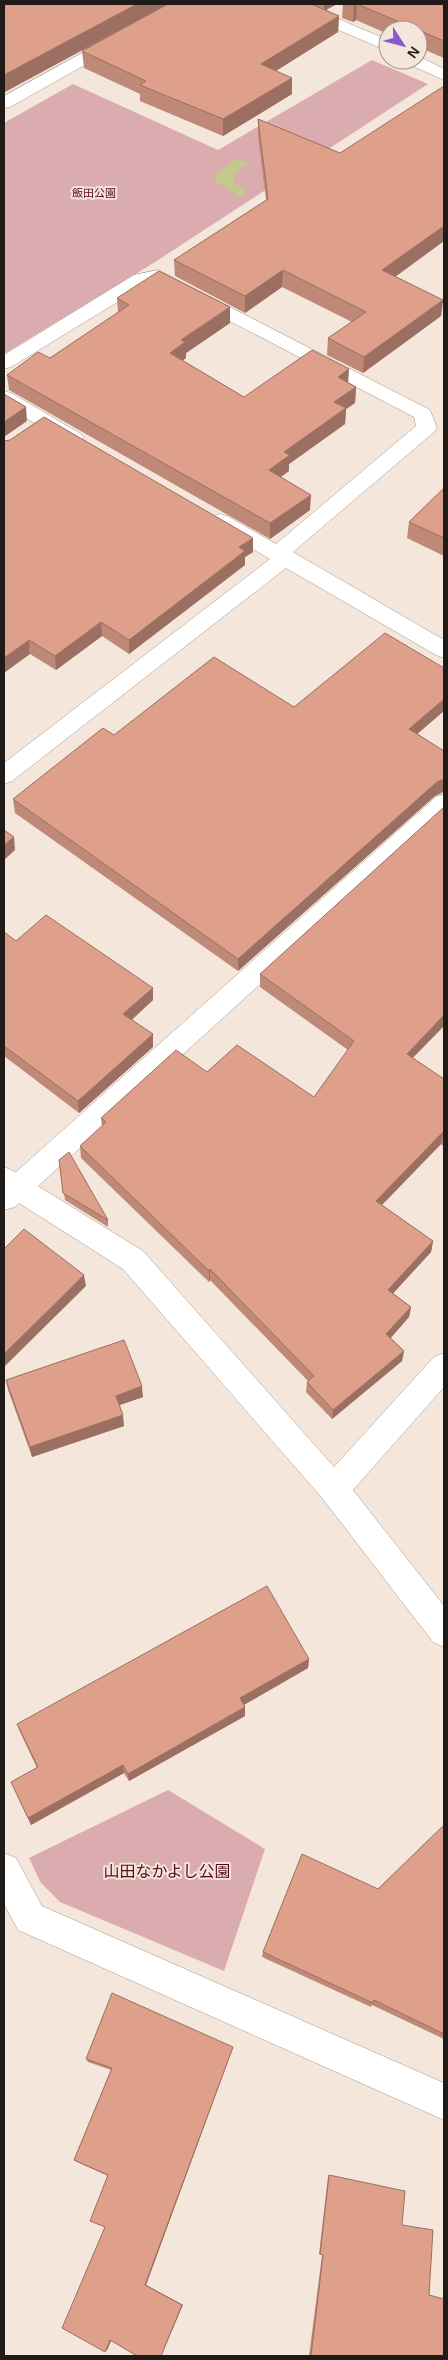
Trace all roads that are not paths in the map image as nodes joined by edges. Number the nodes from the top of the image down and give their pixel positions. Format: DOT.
graph roads {
  1 [pos="182,4"];
  2 [pos="290,4"];
  3 [pos="343,9"];
  4 [pos="326,19"];
  5 [pos="378,42"];
  6 [pos="428,67"];
  7 [pos="444,75"];
  8 [pos="4,103"];
  9 [pos="4,363"];
  10 [pos="4,398"];
  11 [pos="87,445"];
  12 [pos="200,509"];
  13 [pos="282,555"];
  14 [pos="444,650"];
  15 [pos="4,775"];
  16 [pos="444,803"];
  17 [pos="8,1189"];
  18 [pos="444,1366"];
  19 [pos="334,1488"];
  20 [pos="444,1631"];
  21 [pos="4,1870"];
  22 [pos="444,2102"];
  1 -- 8 [label="street"];
  2 -- 4 [label="street"];
  3 -- 4 [label="street"];
  4 -- 5 [label="street"];
  6 -- 7 [label="street"];
  9 -- 13 [label="street"];
  10 -- 11 [label="street"];
  12 -- 13 [label="street"];
  13 -- 14 [label="street"];
  13 -- 15 [label="street"];
  16 -- 17 [label="street"];
  17 -- 19 [label="street"];
  18 -- 19 [label="street"];
  19 -- 20 [label="street"];
  21 -- 22 [label="street"];
}
